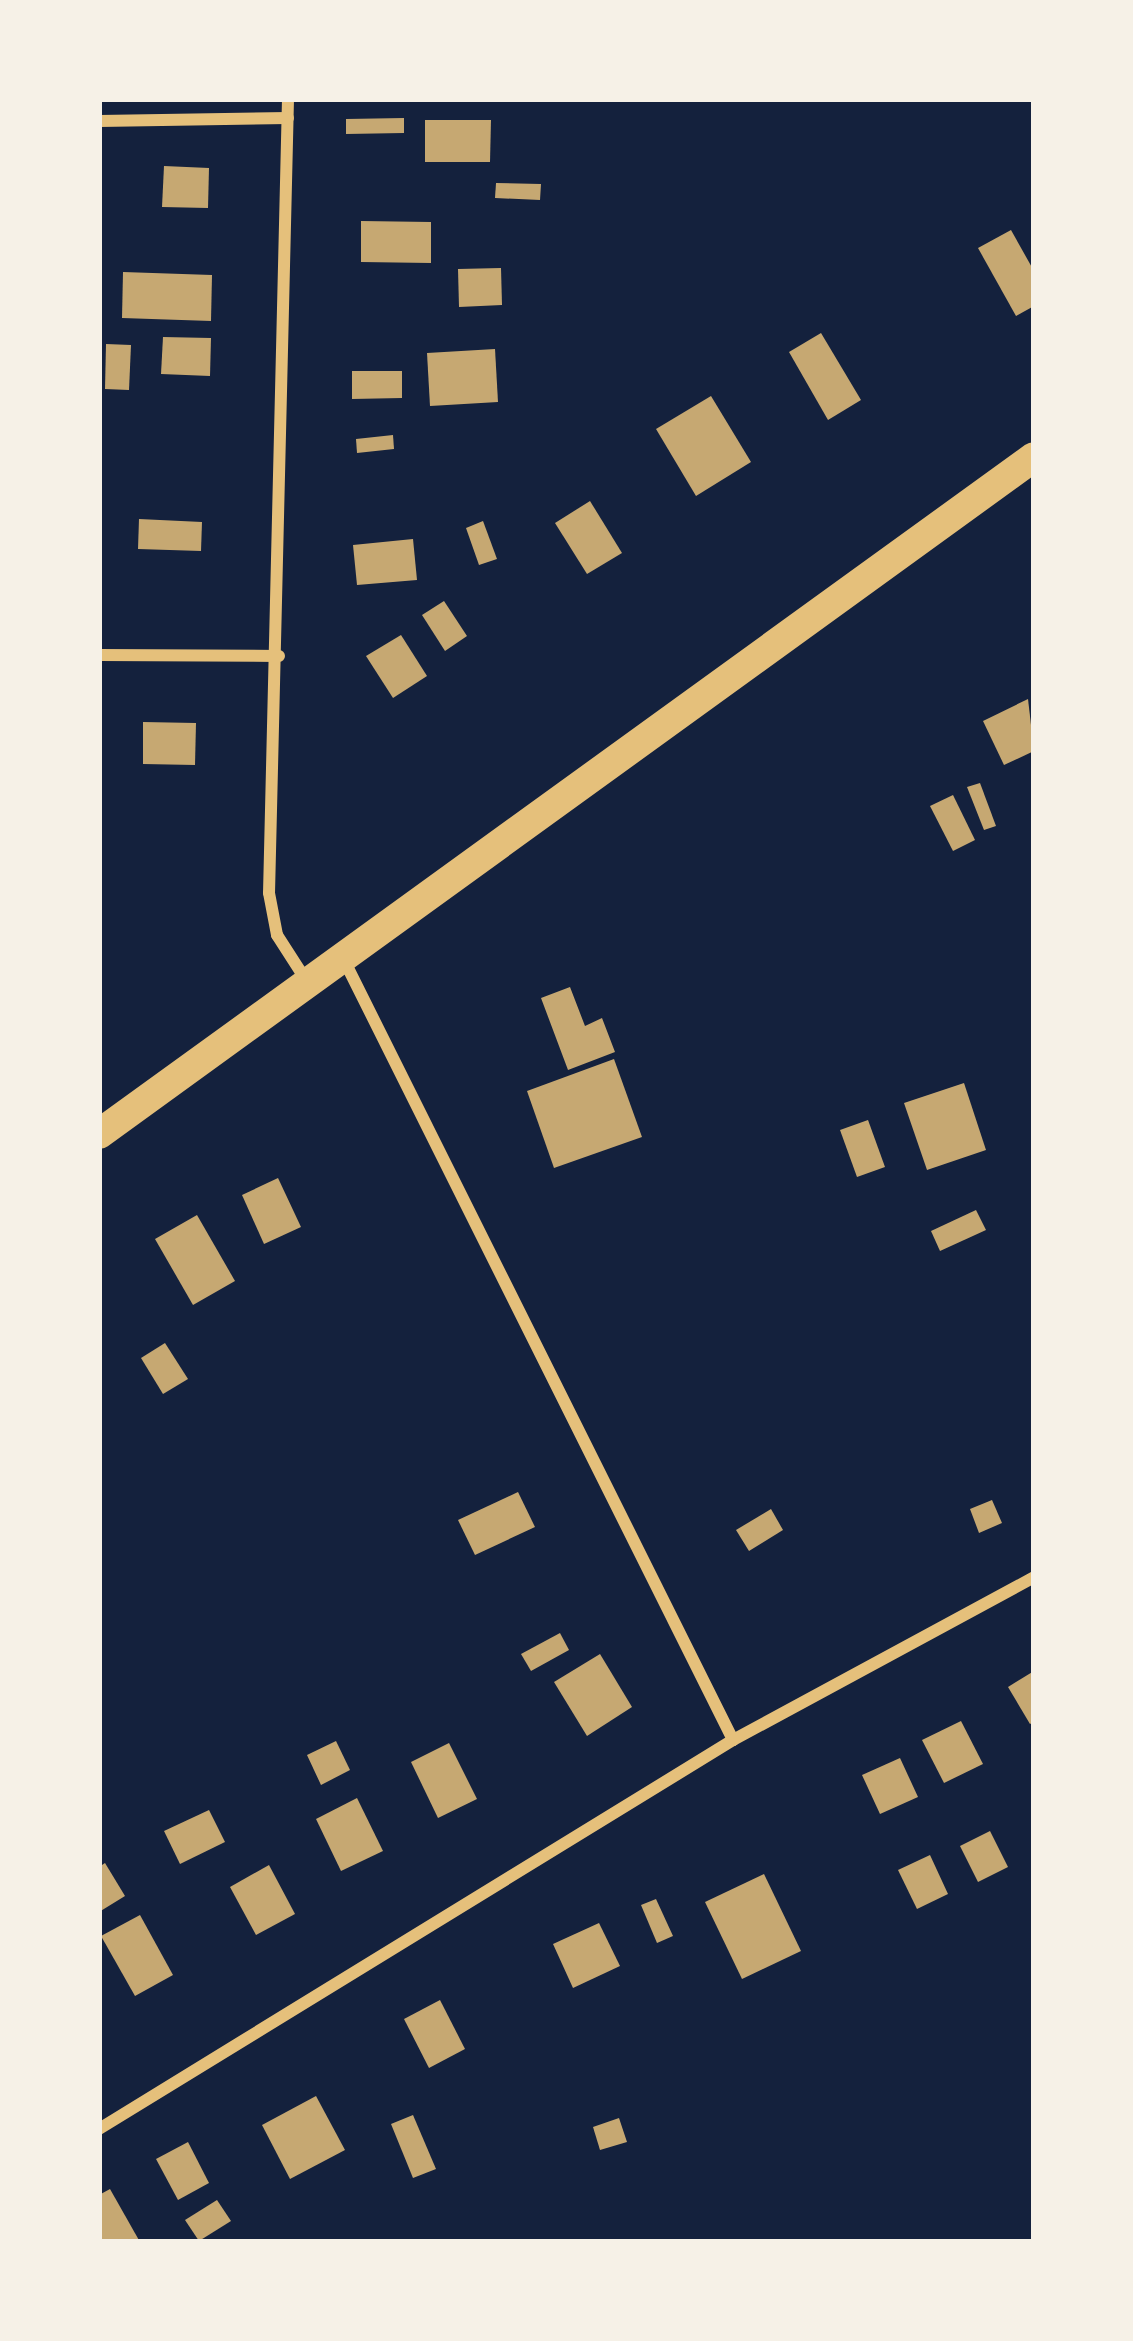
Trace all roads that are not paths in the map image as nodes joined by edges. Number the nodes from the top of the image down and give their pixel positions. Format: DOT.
graph roads {
  1 [pos="288,99"];
  2 [pos="288,118"];
  3 [pos="99,121"];
  4 [pos="1034,457"];
  5 [pos="99,655"];
  6 [pos="279,656"];
  7 [pos="342,957"];
  8 [pos="307,981"];
  9 [pos="99,1134"];
  10 [pos="1034,1577"];
  11 [pos="733,1740"];
  12 [pos="99,2129"];
  1 -- 2 [label="street"];
  2 -- 3 [label="street"];
  2 -- 6 [label="street"];
  4 -- 7 [label="main road"];
  5 -- 6 [label="street"];
  6 -- 8 [label="street"];
  7 -- 8 [label="main road"];
  7 -- 11 [label="street"];
  8 -- 9 [label="main road"];
  10 -- 11 [label="street"];
  11 -- 12 [label="street"];
}
